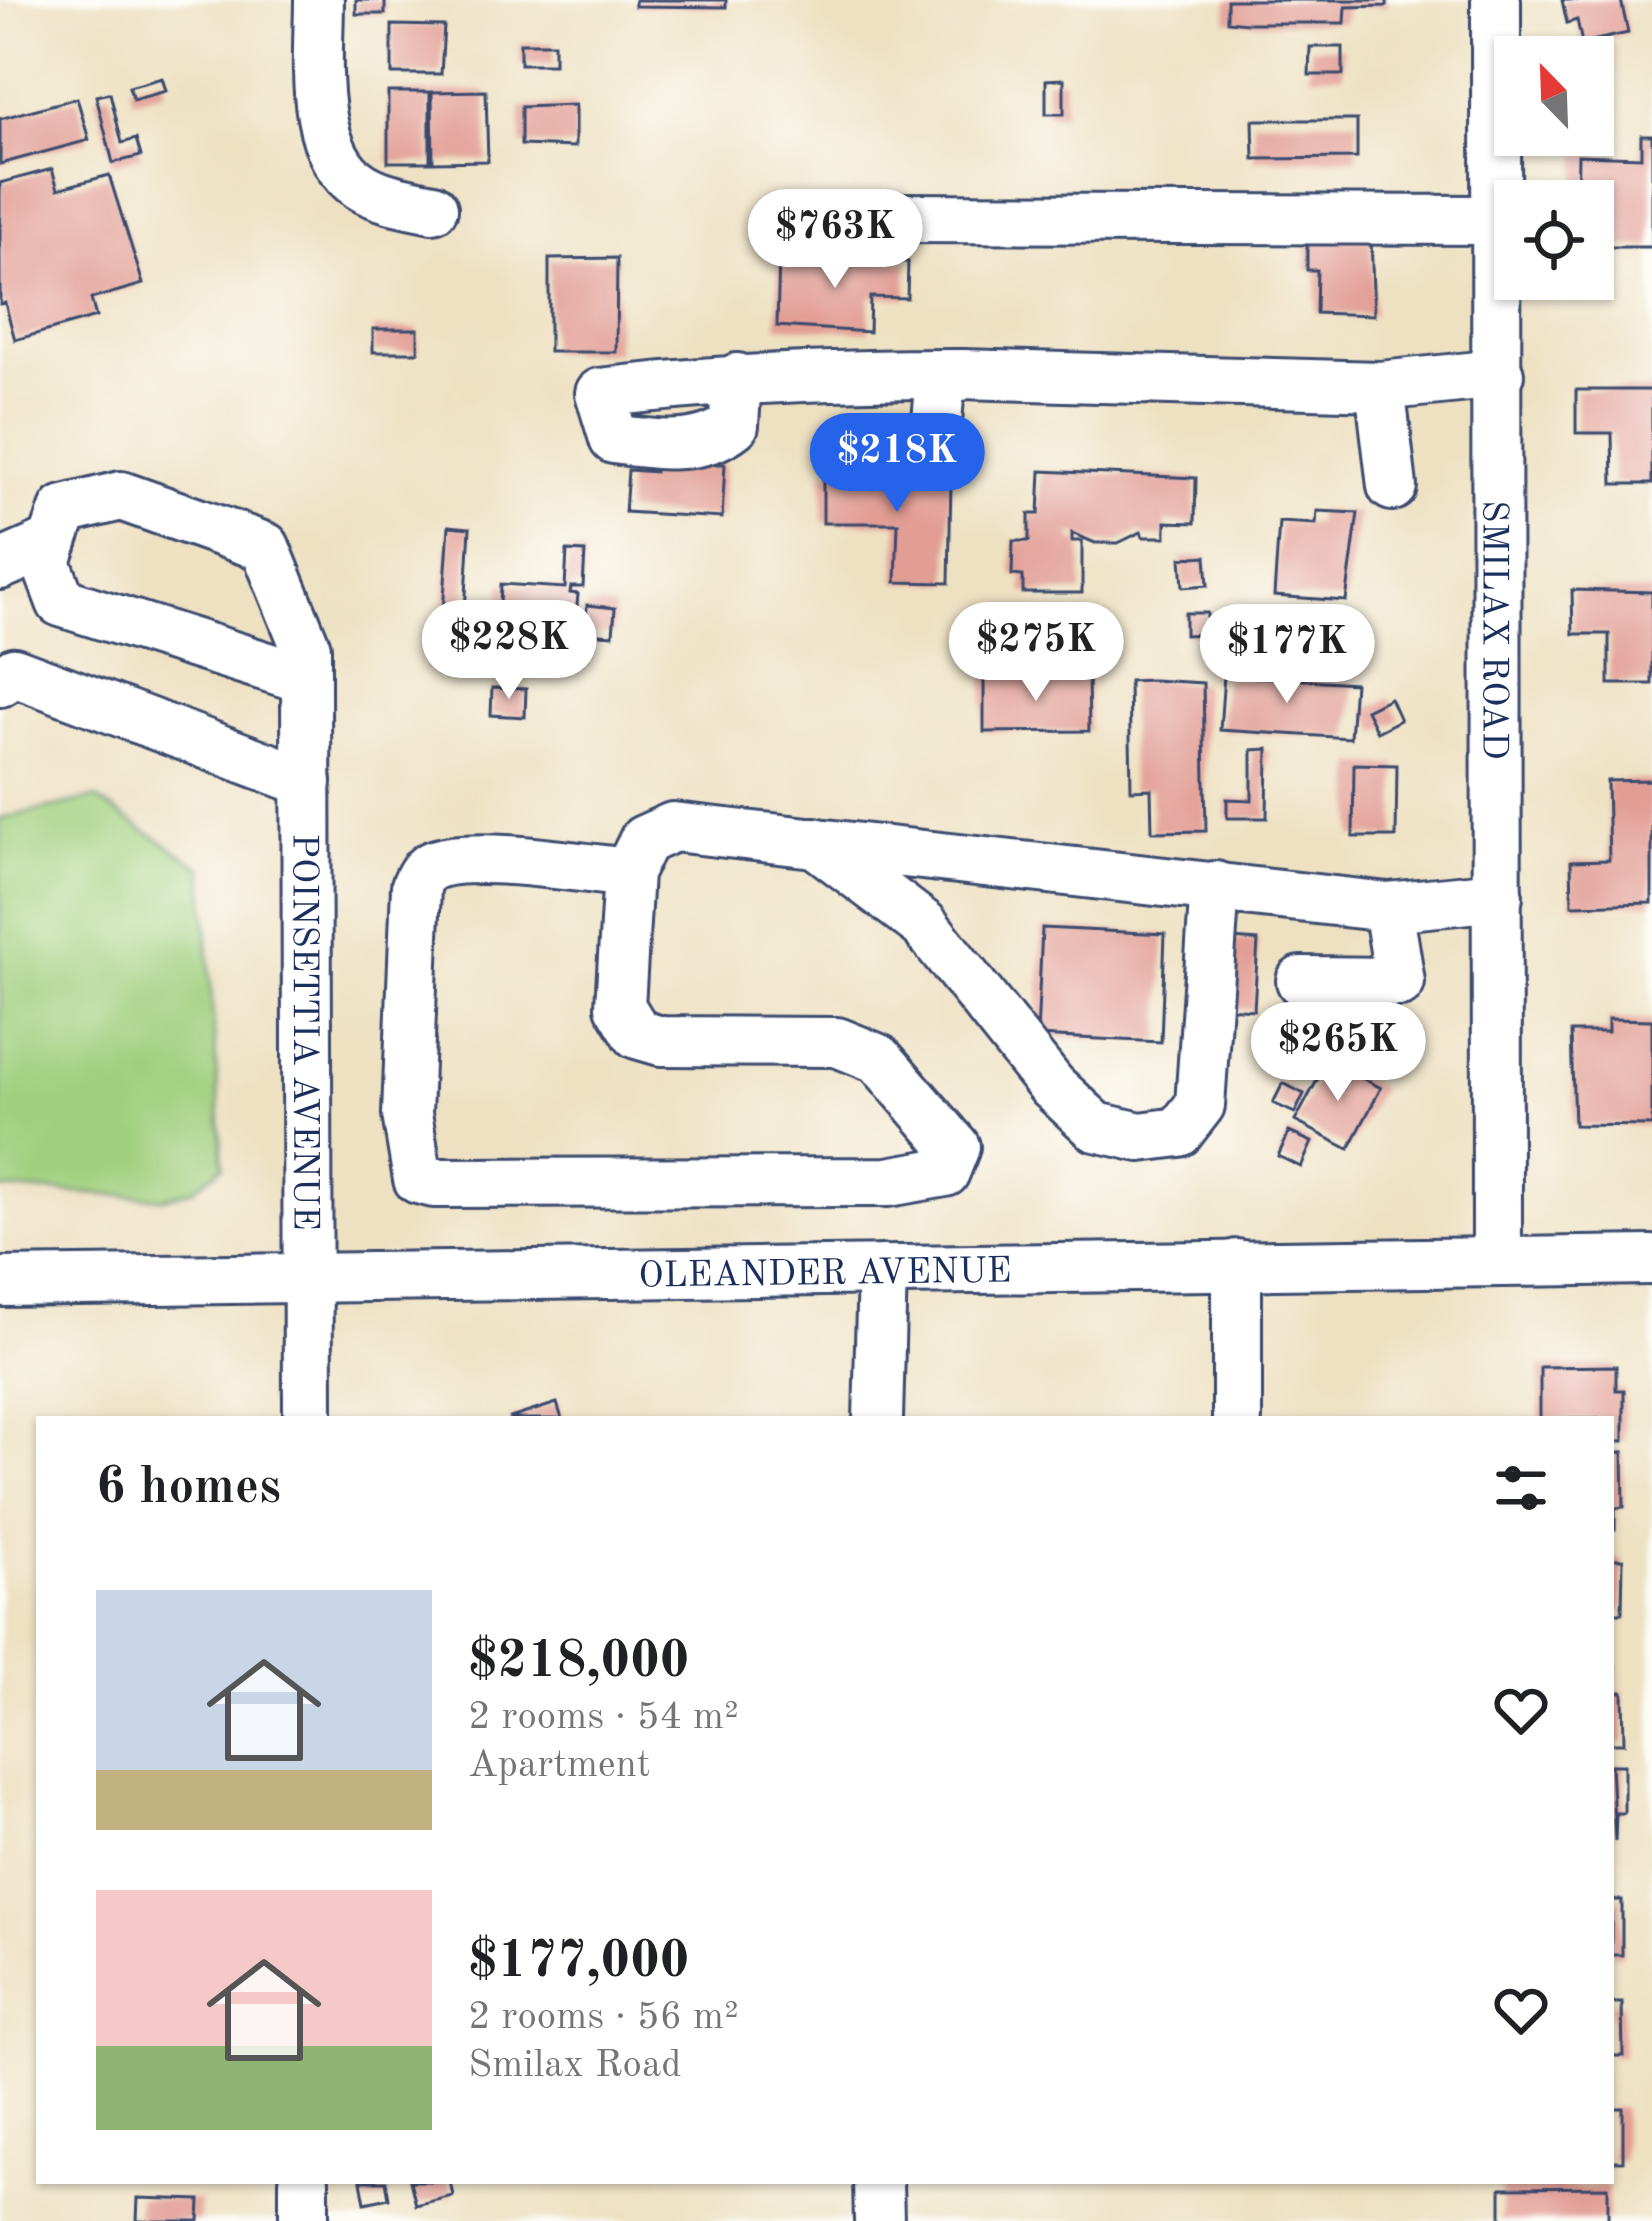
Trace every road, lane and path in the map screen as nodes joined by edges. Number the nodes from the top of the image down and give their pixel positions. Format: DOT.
graph roads {
  1 [pos="1496,0"];
  2 [pos="319,9"];
  3 [pos="1498,180"];
  4 [pos="433,208"];
  5 [pos="885,218"];
  6 [pos="1494,220"];
  7 [pos="1499,300"];
  8 [pos="962,374"];
  9 [pos="1499,374"];
  10 [pos="737,378"];
  11 [pos="1380,386"];
  12 [pos="934,455"];
  13 [pos="1392,486"];
  14 [pos="53,542"];
  15 [pos="0,565"];
  16 [pos="306,663"];
  17 [pos="5,674"];
  18 [pos="307,782"];
  19 [pos="814,842"];
  20 [pos="628,873"];
  21 [pos="1215,886"];
  22 [pos="1498,896"];
  23 [pos="1388,907"];
  24 [pos="1301,981"];
  25 [pos="1497,1259"];
  26 [pos="1652,1260"];
  27 [pos="1237,1264"];
  28 [pos="882,1270"];
  29 [pos="309,1279"];
  30 [pos="0,1282"];
  31 [pos="308,1416"];
  32 [pos="878,1416"];
  33 [pos="1238,1416"];
  34 [pos="304,2184"];
  35 [pos="878,2184"];
  36 [pos="304,2221"];
  37 [pos="879,2221"];
  1 -- 3 [label="street, SMILAX ROAD"];
  2 -- 4 [label="street"];
  5 -- 6 [label="street"];
  7 -- 9 [label="street, SMILAX ROAD"];
  8 -- 10 [label="street"];
  8 -- 11 [label="street"];
  8 -- 12 [label="street"];
  9 -- 11 [label="street"];
  9 -- 22 [label="street, SMILAX ROAD"];
  11 -- 13 [label="street"];
  14 -- 15 [label="street"];
  14 -- 16 [label="street"];
  14 -- 16 [label="street"];
  16 -- 18 [label="street, POINSETTIA AVENUE"];
  17 -- 18 [label="street"];
  18 -- 29 [label="street, POINSETTIA AVENUE"];
  19 -- 20 [label="street"];
  19 -- 21 [label="street"];
  19 -- 21 [label="street"];
  20 -- 20 [label="street"];
  21 -- 23 [label="street"];
  22 -- 23 [label="street"];
  22 -- 25 [label="street, SMILAX ROAD"];
  23 -- 24 [label="street"];
  25 -- 26 [label="street, OLEANDER AVENUE"];
  25 -- 27 [label="street, OLEANDER AVENUE"];
  27 -- 28 [label="street, OLEANDER AVENUE"];
  27 -- 33 [label="street"];
  28 -- 29 [label="street, OLEANDER AVENUE"];
  28 -- 32 [label="street"];
  29 -- 30 [label="street, OLEANDER AVENUE"];
  29 -- 31 [label="street, POINSETTIA AVENUE"];
  34 -- 36 [label="street"];
  35 -- 37 [label="street"];
}
